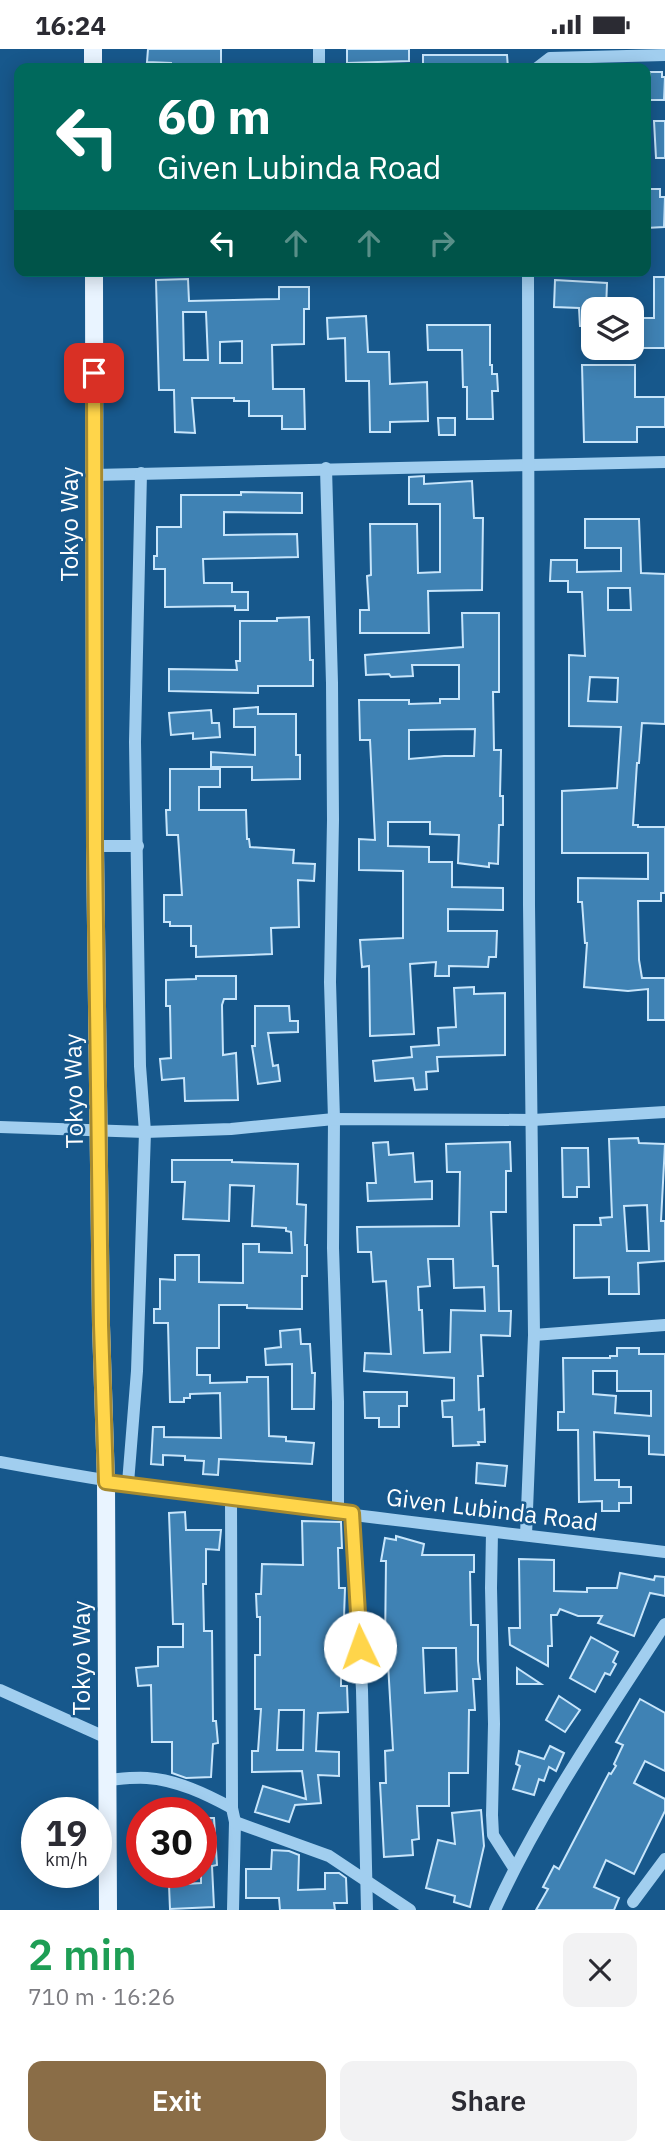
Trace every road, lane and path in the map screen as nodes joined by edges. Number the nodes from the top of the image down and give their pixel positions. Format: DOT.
graph roads {
  1 [pos="665,55"];
  2 [pos="544,63"];
  3 [pos="94,277"];
  4 [pos="528,277"];
  5 [pos="665,462"];
  6 [pos="528,466"];
  7 [pos="326,468"];
  8 [pos="141,473"];
  9 [pos="94,475"];
  10 [pos="95,846"];
  11 [pos="138,846"];
  12 [pos="665,1112"];
  13 [pos="334,1119"];
  14 [pos="533,1120"];
  15 [pos="0,1127"];
  16 [pos="100,1132"];
  17 [pos="145,1132"];
  18 [pos="665,1325"];
  19 [pos="534,1335"];
  20 [pos="0,1462"];
  21 [pos="106,1482"];
  22 [pos="128,1483"];
  23 [pos="231,1499"];
  24 [pos="338,1512"];
  25 [pos="352,1513"];
  26 [pos="492,1532"];
  27 [pos="526,1535"];
  28 [pos="665,1552"];
  29 [pos="665,1624"];
  30 [pos="0,1690"];
  31 [pos="107,1738"];
  32 [pos="107,1780"];
  33 [pos="232,1808"];
  34 [pos="235,1822"];
  35 [pos="665,1859"];
  36 [pos="514,1868"];
  37 [pos="368,1883"];
  38 [pos="633,1902"];
  39 [pos="108,1910"];
  40 [pos="233,1910"];
  41 [pos="368,1910"];
  42 [pos="410,1910"];
  43 [pos="495,1910"];
  1 -- 2 [label="street"];
  3 -- 9 [label="main road, Tokyo Way"];
  4 -- 6 [label="street"];
  5 -- 6 [label="street"];
  6 -- 7 [label="street"];
  6 -- 14 [label="street"];
  7 -- 8 [label="street"];
  7 -- 13 [label="street"];
  8 -- 9 [label="street"];
  8 -- 11 [label="street"];
  9 -- 10 [label="main road, Tokyo Way"];
  10 -- 11 [label="street"];
  10 -- 16 [label="main road, Tokyo Way"];
  11 -- 17 [label="street"];
  12 -- 14 [label="street"];
  13 -- 14 [label="street"];
  13 -- 17 [label="street"];
  13 -- 24 [label="street"];
  14 -- 19 [label="street"];
  15 -- 16 [label="street"];
  16 -- 17 [label="street"];
  16 -- 21 [label="main road, Tokyo Way"];
  17 -- 22 [label="street"];
  18 -- 19 [label="street"];
  19 -- 27 [label="street"];
  20 -- 21 [label="street, Given Lubinda Road"];
  21 -- 22 [label="street, Given Lubinda Road"];
  21 -- 31 [label="main road, Tokyo Way"];
  22 -- 23 [label="street, Given Lubinda Road"];
  23 -- 24 [label="street, Given Lubinda Road"];
  23 -- 33 [label="street"];
  24 -- 25 [label="street, Given Lubinda Road"];
  25 -- 26 [label="street, Given Lubinda Road"];
  25 -- 37 [label="street"];
  26 -- 27 [label="street, Given Lubinda Road"];
  26 -- 36 [label="street"];
  27 -- 28 [label="street, Given Lubinda Road"];
  29 -- 36 [label="street"];
  30 -- 31 [label="street"];
  31 -- 32 [label="main road, Tokyo Way"];
  32 -- 33 [label="street"];
  32 -- 39 [label="main road, Tokyo Way"];
  33 -- 34 [label="street"];
  34 -- 37 [label="street"];
  34 -- 40 [label="street"];
  35 -- 38 [label="street"];
  36 -- 43 [label="street"];
  37 -- 41 [label="street"];
  37 -- 42 [label="street"];
}
